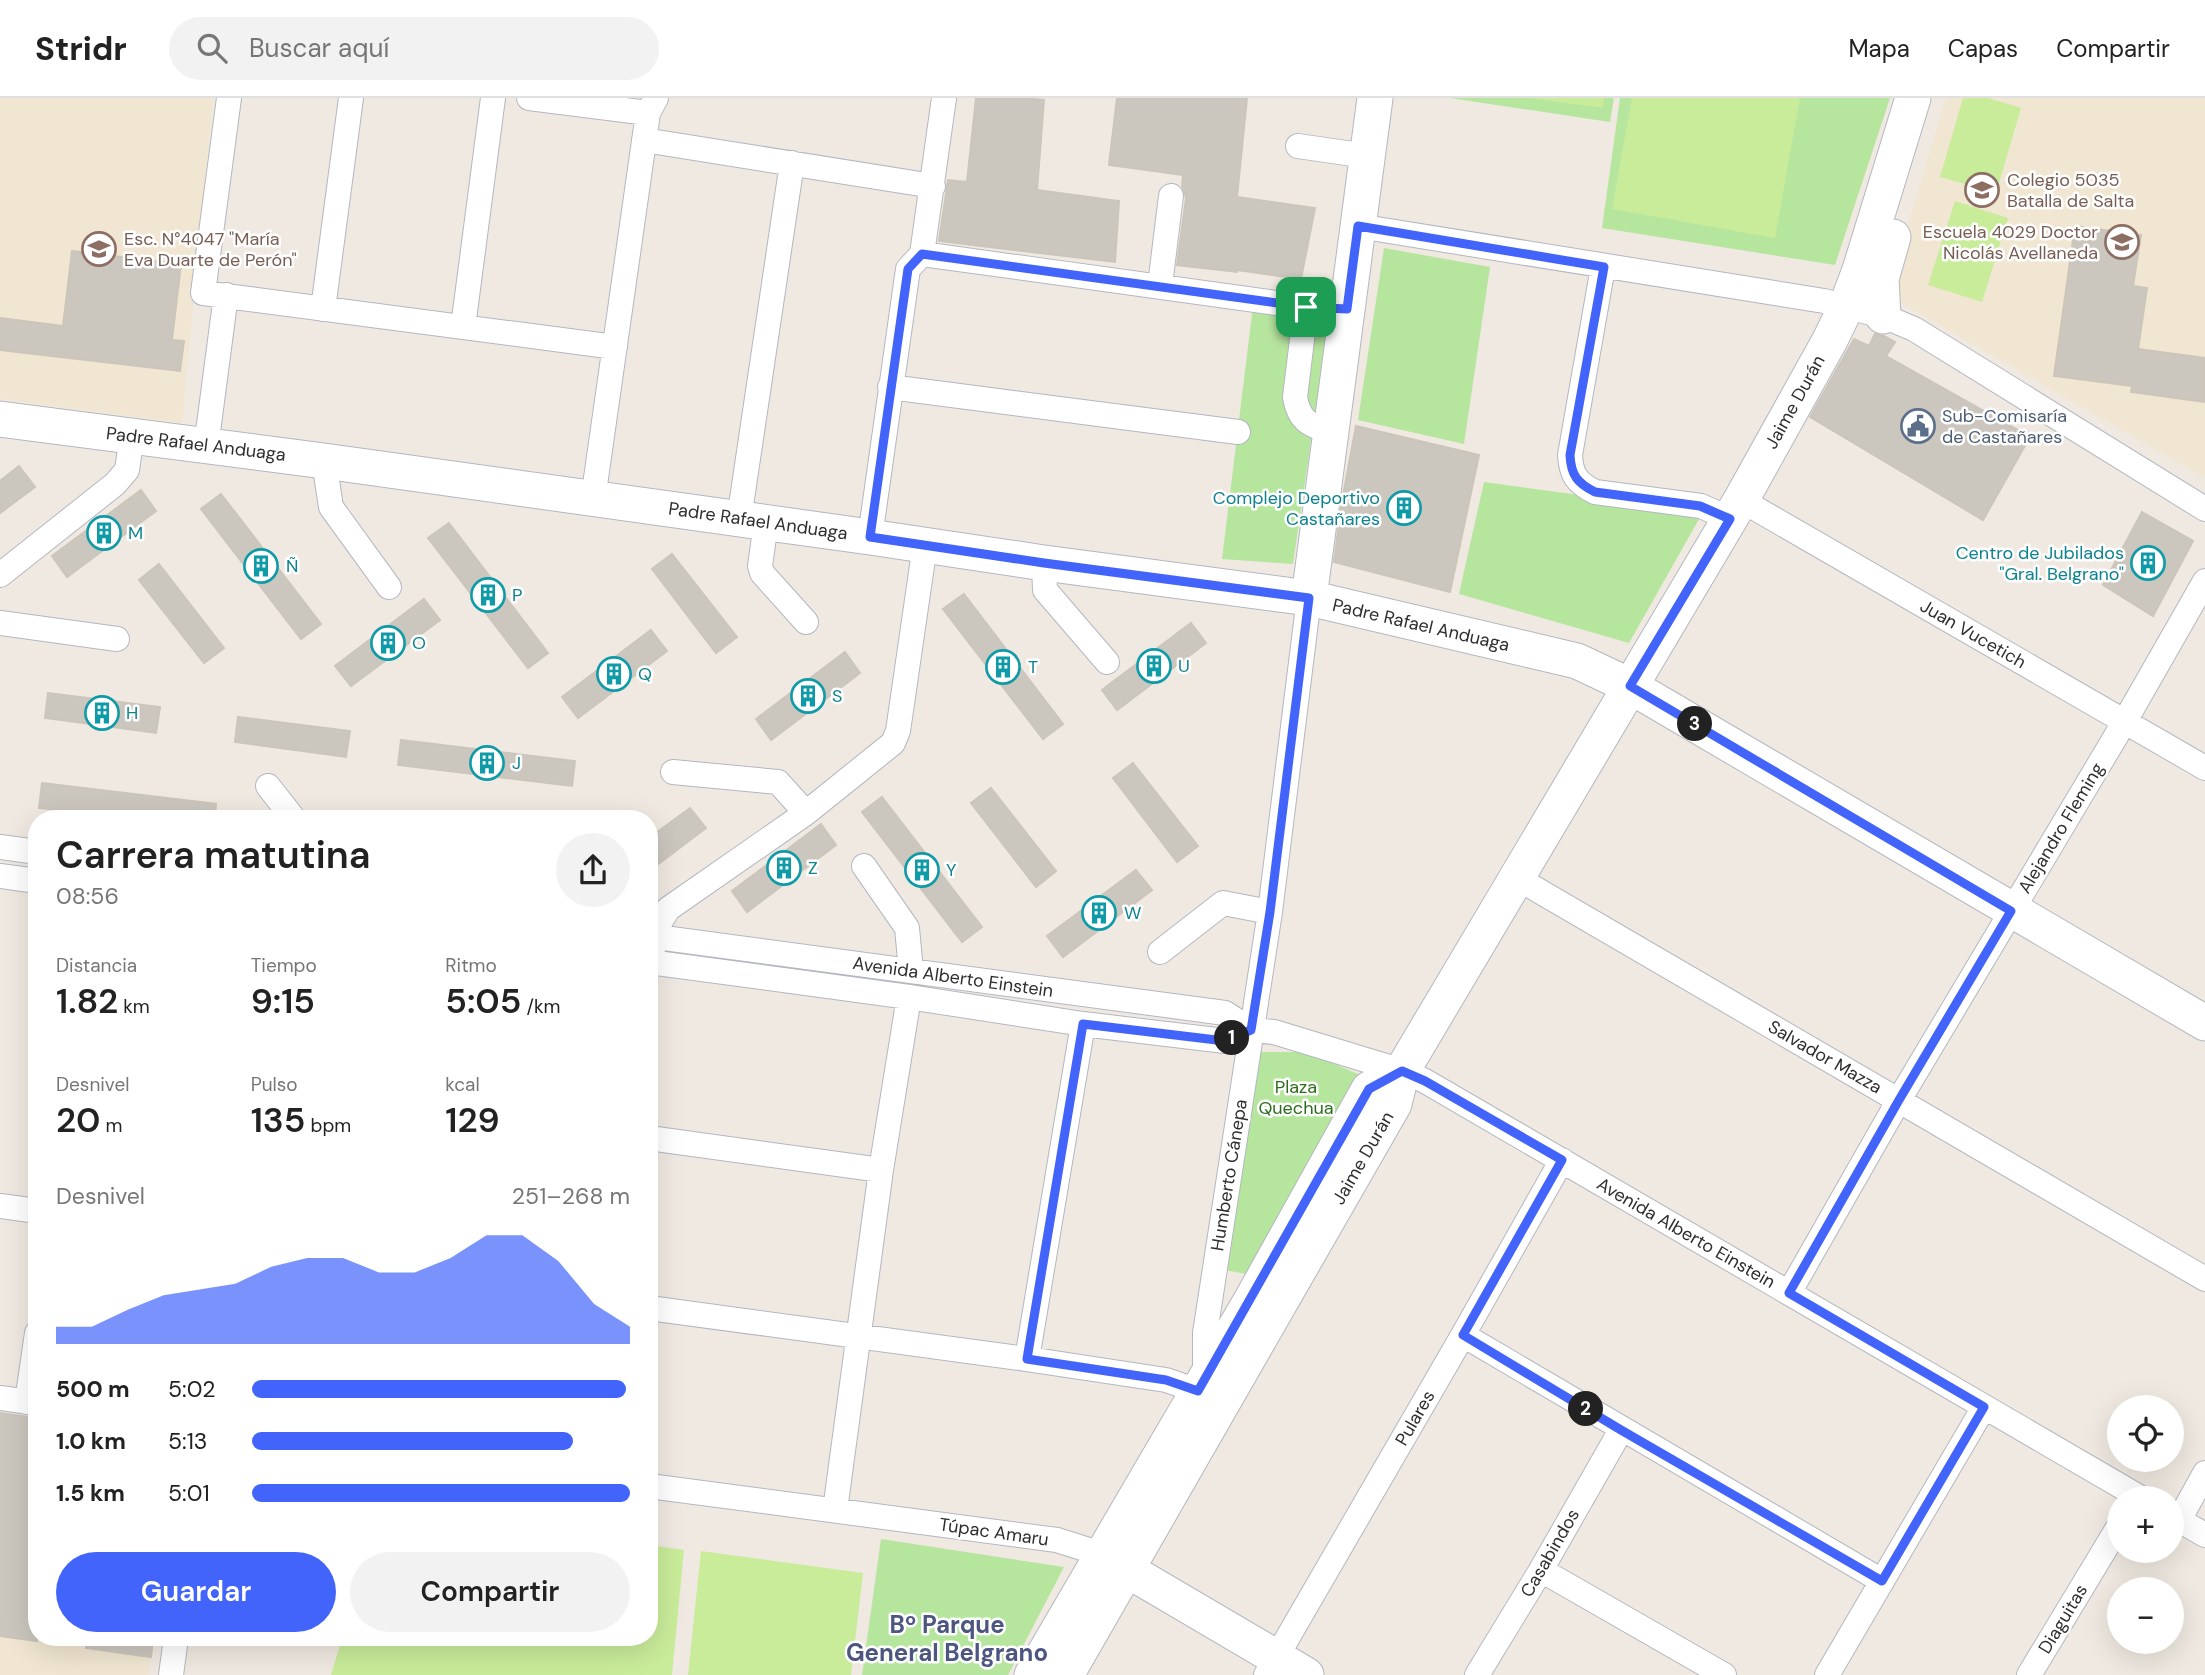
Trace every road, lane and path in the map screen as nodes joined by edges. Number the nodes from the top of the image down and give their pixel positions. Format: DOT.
graph roads {
  1 [pos="229,98"];
  2 [pos="351,98"];
  3 [pos="493,98"];
  4 [pos="529,98"];
  5 [pos="944,98"];
  6 [pos="1375,98"];
  7 [pos="1913,98"];
  8 [pos="1936,98"];
  9 [pos="652,106"];
  10 [pos="644,140"];
  11 [pos="1298,145"];
  12 [pos="1367,156"];
  13 [pos="792,163"];
  14 [pos="933,186"];
  15 [pos="1171,196"];
  16 [pos="1358,226"];
  17 [pos="922,254"];
  18 [pos="1604,267"];
  19 [pos="1160,285"];
  20 [pos="226,296"];
  21 [pos="1306,307"];
  22 [pos="1846,307"];
  23 [pos="323,309"];
  24 [pos="1347,309"];
  25 [pos="1882,316"];
  26 [pos="463,327"];
  27 [pos="615,347"];
  28 [pos="890,387"];
  29 [pos="0,419"];
  30 [pos="1238,432"];
  31 [pos="1331,432"];
  32 [pos="132,436"];
  33 [pos="206,447"];
  34 [pos="324,461"];
  35 [pos="593,499"];
  36 [pos="1735,509"];
  37 [pos="2205,509"];
  38 [pos="752,521"];
  39 [pos="870,537"];
  40 [pos="925,545"];
  41 [pos="1044,563"];
  42 [pos="0,575"];
  43 [pos="2205,581"];
  44 [pos="389,587"];
  45 [pos="1309,598"];
  46 [pos="806,622"];
  47 [pos="0,623"];
  48 [pos="117,639"];
  49 [pos="1107,662"];
  50 [pos="1630,686"];
  51 [pos="2124,721"];
  52 [pos="2205,768"];
  53 [pos="673,772"];
  54 [pos="268,786"];
  55 [pos="287,810"];
  56 [pos="806,813"];
  57 [pos="0,847"];
  58 [pos="28,851"];
  59 [pos="864,866"];
  60 [pos="0,876"];
  61 [pos="1517,878"];
  62 [pos="28,880"];
  63 [pos="2011,911"];
  64 [pos="1270,912"];
  65 [pos="658,924"];
  66 [pos="658,938"];
  67 [pos="1160,952"];
  68 [pos="658,963"];
  69 [pos="911,971"];
  70 [pos="909,997"];
  71 [pos="2205,1023"];
  72 [pos="1083,1024"];
  73 [pos="1251,1030"];
  74 [pos="1402,1071"];
  75 [pos="1899,1100"];
  76 [pos="658,1139"];
  77 [pos="1562,1160"];
  78 [pos="881,1170"];
  79 [pos="0,1206"];
  80 [pos="28,1210"];
  81 [pos="2205,1279"];
  82 [pos="1789,1293"];
  83 [pos="658,1309"];
  84 [pos="859,1335"];
  85 [pos="1463,1335"];
  86 [pos="1027,1359"];
  87 [pos="1202,1385"];
  88 [pos="0,1398"];
  89 [pos="28,1402"];
  90 [pos="1984,1407"];
  91 [pos="1621,1430"];
  92 [pos="2205,1473"];
  93 [pos="2119,1486"];
  94 [pos="658,1487"];
  95 [pos="2184,1504"];
  96 [pos="835,1510"];
  97 [pos="2184,1523"];
  98 [pos="2205,1535"];
  99 [pos="2107,1549"];
  100 [pos="1113,1562"];
  101 [pos="1541,1570"];
  102 [pos="1882,1581"];
  103 [pos="175,1646"];
  104 [pos="1271,1666"];
  105 [pos="2039,1671"];
  106 [pos="171,1675"];
  107 [pos="1032,1675"];
  108 [pos="1066,1675"];
  109 [pos="1306,1675"];
  110 [pos="1477,1675"];
  111 [pos="1724,1675"];
  112 [pos="1827,1675"];
  1 -- 20 [label="street"];
  2 -- 23 [label="street"];
  3 -- 26 [label="street"];
  4 -- 9 [label="street"];
  5 -- 14 [label="street"];
  6 -- 12 [label="street, Humberto Cánepa"];
  7 -- 22 [label="street, Jaime Durán"];
  8 -- 25 [label="street"];
  9 -- 10 [label="street"];
  10 -- 13 [label="street"];
  10 -- 27 [label="street"];
  11 -- 12 [label="street"];
  12 -- 16 [label="street, Humberto Cánepa"];
  13 -- 14 [label="street"];
  13 -- 38 [label="street"];
  14 -- 17 [label="street"];
  15 -- 19 [label="street"];
  16 -- 18 [label="street"];
  16 -- 24 [label="street, Humberto Cánepa"];
  17 -- 19 [label="street"];
  17 -- 28 [label="street"];
  18 -- 22 [label="street"];
  18 -- 36 [label="street, Juan Vucetich"];
  19 -- 21 [label="street"];
  20 -- 23 [label="street"];
  20 -- 33 [label="street"];
  21 -- 24 [label="street"];
  21 -- 31 [label="street"];
  22 -- 25 [label="street"];
  22 -- 36 [label="street, Jaime Durán"];
  23 -- 26 [label="street"];
  24 -- 31 [label="street, Humberto Cánepa"];
  25 -- 37 [label="street"];
  26 -- 27 [label="street"];
  27 -- 35 [label="street"];
  28 -- 30 [label="street"];
  28 -- 39 [label="street"];
  29 -- 32 [label="street, Padre Rafael Anduaga"];
  31 -- 45 [label="street, Humberto Cánepa"];
  32 -- 33 [label="street, Padre Rafael Anduaga"];
  32 -- 42 [label="street"];
  33 -- 34 [label="street, Padre Rafael Anduaga"];
  34 -- 35 [label="street, Padre Rafael Anduaga"];
  34 -- 44 [label="street"];
  35 -- 38 [label="street, Padre Rafael Anduaga"];
  36 -- 50 [label="street, Jaime Durán"];
  36 -- 51 [label="street, Juan Vucetich"];
  38 -- 39 [label="street, Padre Rafael Anduaga"];
  38 -- 46 [label="street"];
  39 -- 40 [label="street, Padre Rafael Anduaga"];
  40 -- 41 [label="street, Padre Rafael Anduaga"];
  40 -- 56 [label="street"];
  41 -- 45 [label="street, Padre Rafael Anduaga"];
  41 -- 49 [label="street"];
  43 -- 51 [label="street, Alejandro Fleming"];
  45 -- 50 [label="street, Padre Rafael Anduaga"];
  45 -- 64 [label="street, Humberto Cánepa"];
  47 -- 48 [label="street"];
  50 -- 61 [label="street, Jaime Durán"];
  50 -- 63 [label="street, Padre Rafael Anduaga"];
  51 -- 52 [label="street, Juan Vucetich"];
  51 -- 63 [label="street, Alejandro Fleming"];
  53 -- 56 [label="street"];
  54 -- 55 [label="street"];
  56 -- 65 [label="street"];
  57 -- 58 [label="street"];
  59 -- 69 [label="street"];
  60 -- 62 [label="street"];
  61 -- 74 [label="street, Jaime Durán"];
  61 -- 75 [label="street, Salvador Mazza"];
  63 -- 71 [label="street, Padre Rafael Anduaga"];
  63 -- 75 [label="street, Alejandro Fleming"];
  64 -- 67 [label="street"];
  64 -- 73 [label="street, Humberto Cánepa"];
  66 -- 69 [label="street, Avenida Alberto Einstein"];
  68 -- 70 [label="street, Avenida Alberto Einstein"];
  69 -- 73 [label="street, Avenida Alberto Einstein"];
  70 -- 72 [label="street, Avenida Alberto Einstein"];
  70 -- 78 [label="street"];
  72 -- 73 [label="street, Avenida Alberto Einstein"];
  72 -- 86 [label="street"];
  73 -- 74 [label="street, Avenida Alberto Einstein"];
  73 -- 87 [label="street, Humberto Cánepa"];
  74 -- 77 [label="street, Avenida Alberto Einstein"];
  74 -- 87 [label="street, Jaime Durán"];
  74 -- 100 [label="street, Jaime Durán"];
  75 -- 81 [label="street, Salvador Mazza"];
  75 -- 82 [label="street, Alejandro Fleming"];
  76 -- 78 [label="street"];
  77 -- 82 [label="street, Avenida Alberto Einstein"];
  77 -- 85 [label="street, Pulares"];
  78 -- 84 [label="street"];
  79 -- 80 [label="street"];
  82 -- 90 [label="street, Avenida Alberto Einstein"];
  83 -- 84 [label="street"];
  84 -- 86 [label="street"];
  84 -- 96 [label="street"];
  85 -- 91 [label="street"];
  85 -- 104 [label="street, Pulares"];
  86 -- 87 [label="street"];
  87 -- 100 [label="street, Jaime Durán"];
  88 -- 89 [label="street"];
  90 -- 93 [label="street, Avenida Alberto Einstein"];
  90 -- 102 [label="street"];
  91 -- 101 [label="street, Casabindos"];
  91 -- 102 [label="street"];
  92 -- 95 [label="street"];
  94 -- 96 [label="street, Túpac Amaru"];
  96 -- 100 [label="street, Túpac Amaru"];
  97 -- 98 [label="street"];
  99 -- 105 [label="street, Diaguitas"];
  100 -- 104 [label="street, Túpac Amaru"];
  100 -- 107 [label="street, Jaime Durán"];
  100 -- 108 [label="street"];
  101 -- 110 [label="street, Casabindos"];
  101 -- 111 [label="street"];
  102 -- 112 [label="street"];
  103 -- 106 [label="street"];
  104 -- 109 [label="street, Túpac Amaru"];
}
